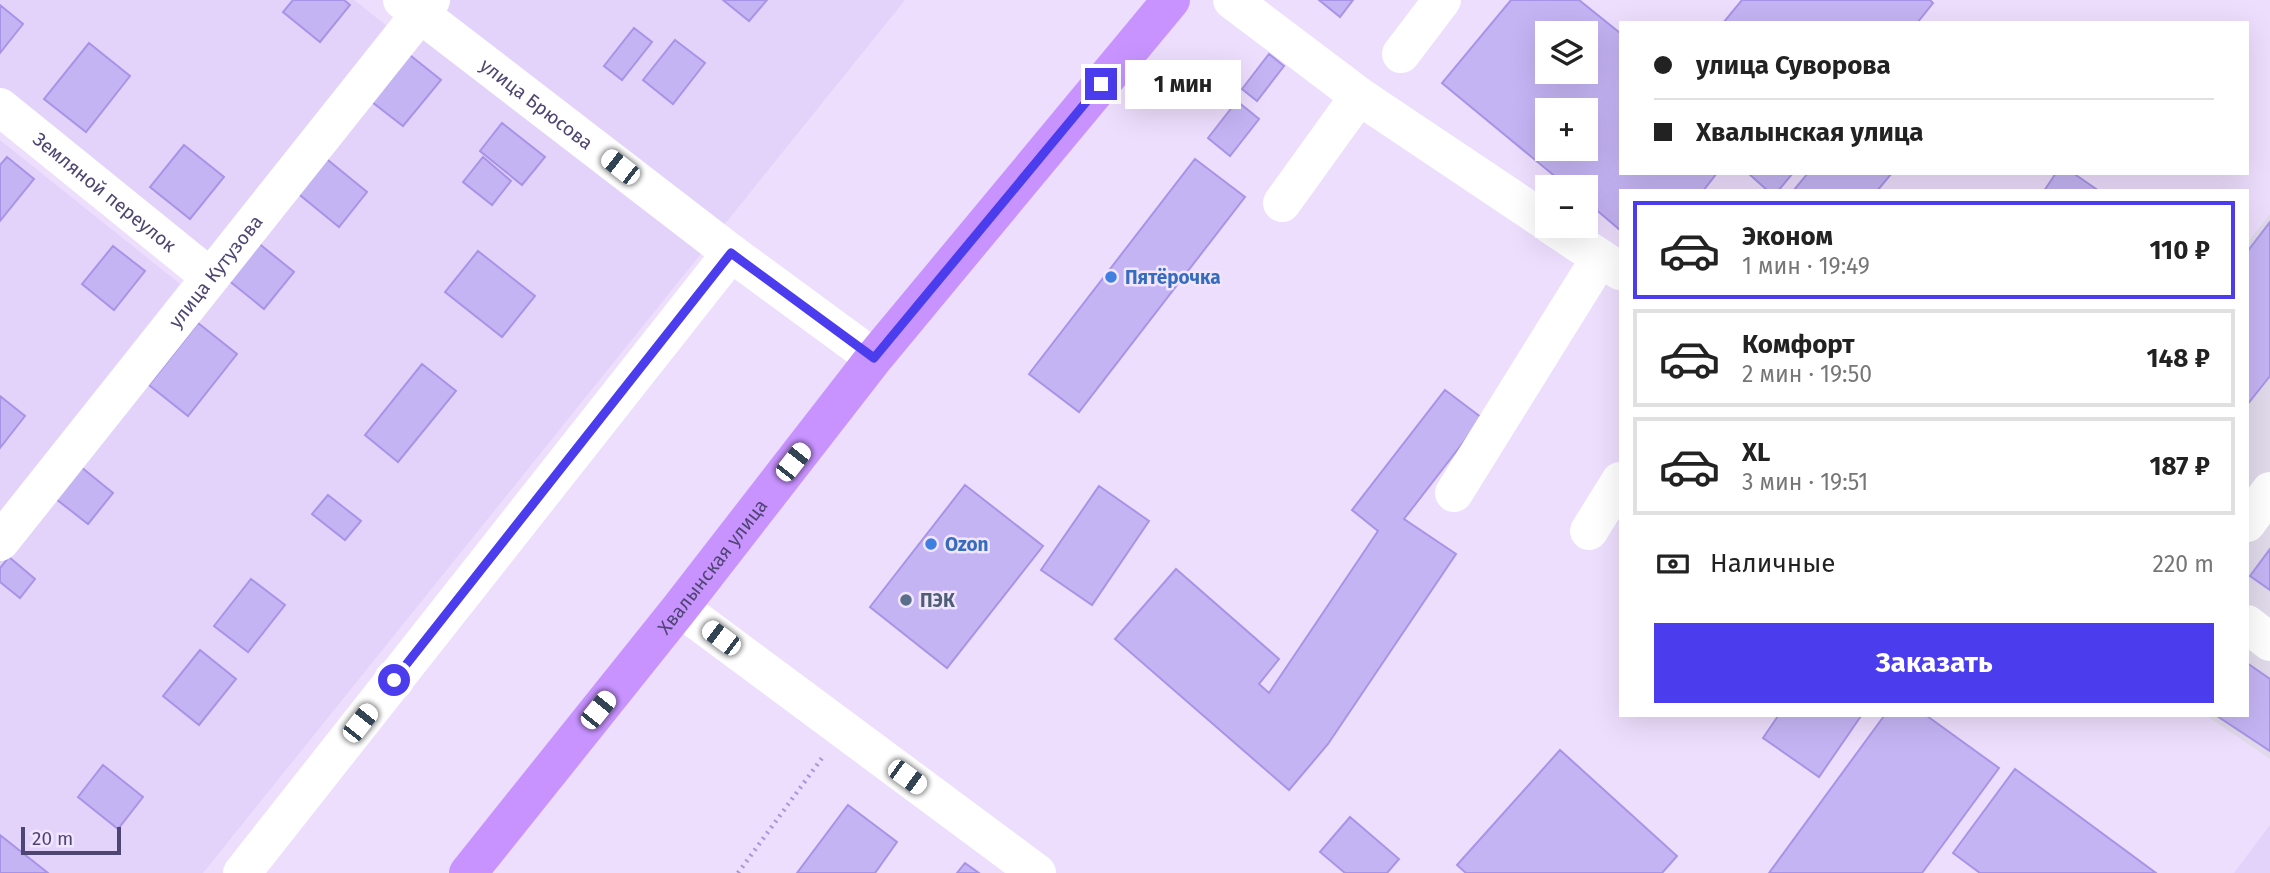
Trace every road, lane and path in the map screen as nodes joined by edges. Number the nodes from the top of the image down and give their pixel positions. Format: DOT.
graph roads {
  1 [pos="1171,0"];
  2 [pos="1232,0"];
  3 [pos="1442,0"];
  4 [pos="418,5"];
  5 [pos="1401,54"];
  6 [pos="1359,96"];
  7 [pos="0,107"];
  8 [pos="1282,203"];
  9 [pos="1535,214"];
  10 [pos="1570,238"];
  11 [pos="731,253"];
  12 [pos="1610,265"];
  13 [pos="210,277"];
  14 [pos="874,358"];
  15 [pos="1619,483"];
  16 [pos="2270,491"];
  17 [pos="1454,494"];
  18 [pos="2249,520"];
  19 [pos="1589,531"];
  20 [pos="2,535"];
  21 [pos="680,608"];
  22 [pos="2249,626"];
  23 [pos="2270,642"];
  24 [pos="843,729"];
  25 [pos="242,873"];
  26 [pos="468,873"];
  27 [pos="737,873"];
  28 [pos="1037,873"];
  1 -- 14 [label="main road, Хвалынская улица"];
  2 -- 6 [label="street"];
  3 -- 5 [label="street"];
  4 -- 11 [label="street, улица Брюсова"];
  4 -- 13 [label="street, улица Кутузова"];
  6 -- 8 [label="street"];
  6 -- 9 [label="street"];
  7 -- 13 [label="street, Земляной переулок"];
  10 -- 12 [label="street"];
  11 -- 14 [label="street, улица Брюсова"];
  11 -- 25 [label="street"];
  12 -- 17 [label="street"];
  13 -- 20 [label="street, улица Кутузова"];
  14 -- 21 [label="main road, Хвалынская улица"];
  15 -- 19 [label="street"];
  16 -- 18 [label="street"];
  21 -- 24 [label="street"];
  21 -- 26 [label="main road, Хвалынская улица"];
  22 -- 23 [label="street"];
  24 -- 27 [label="path"];
  24 -- 28 [label="street"];
}
